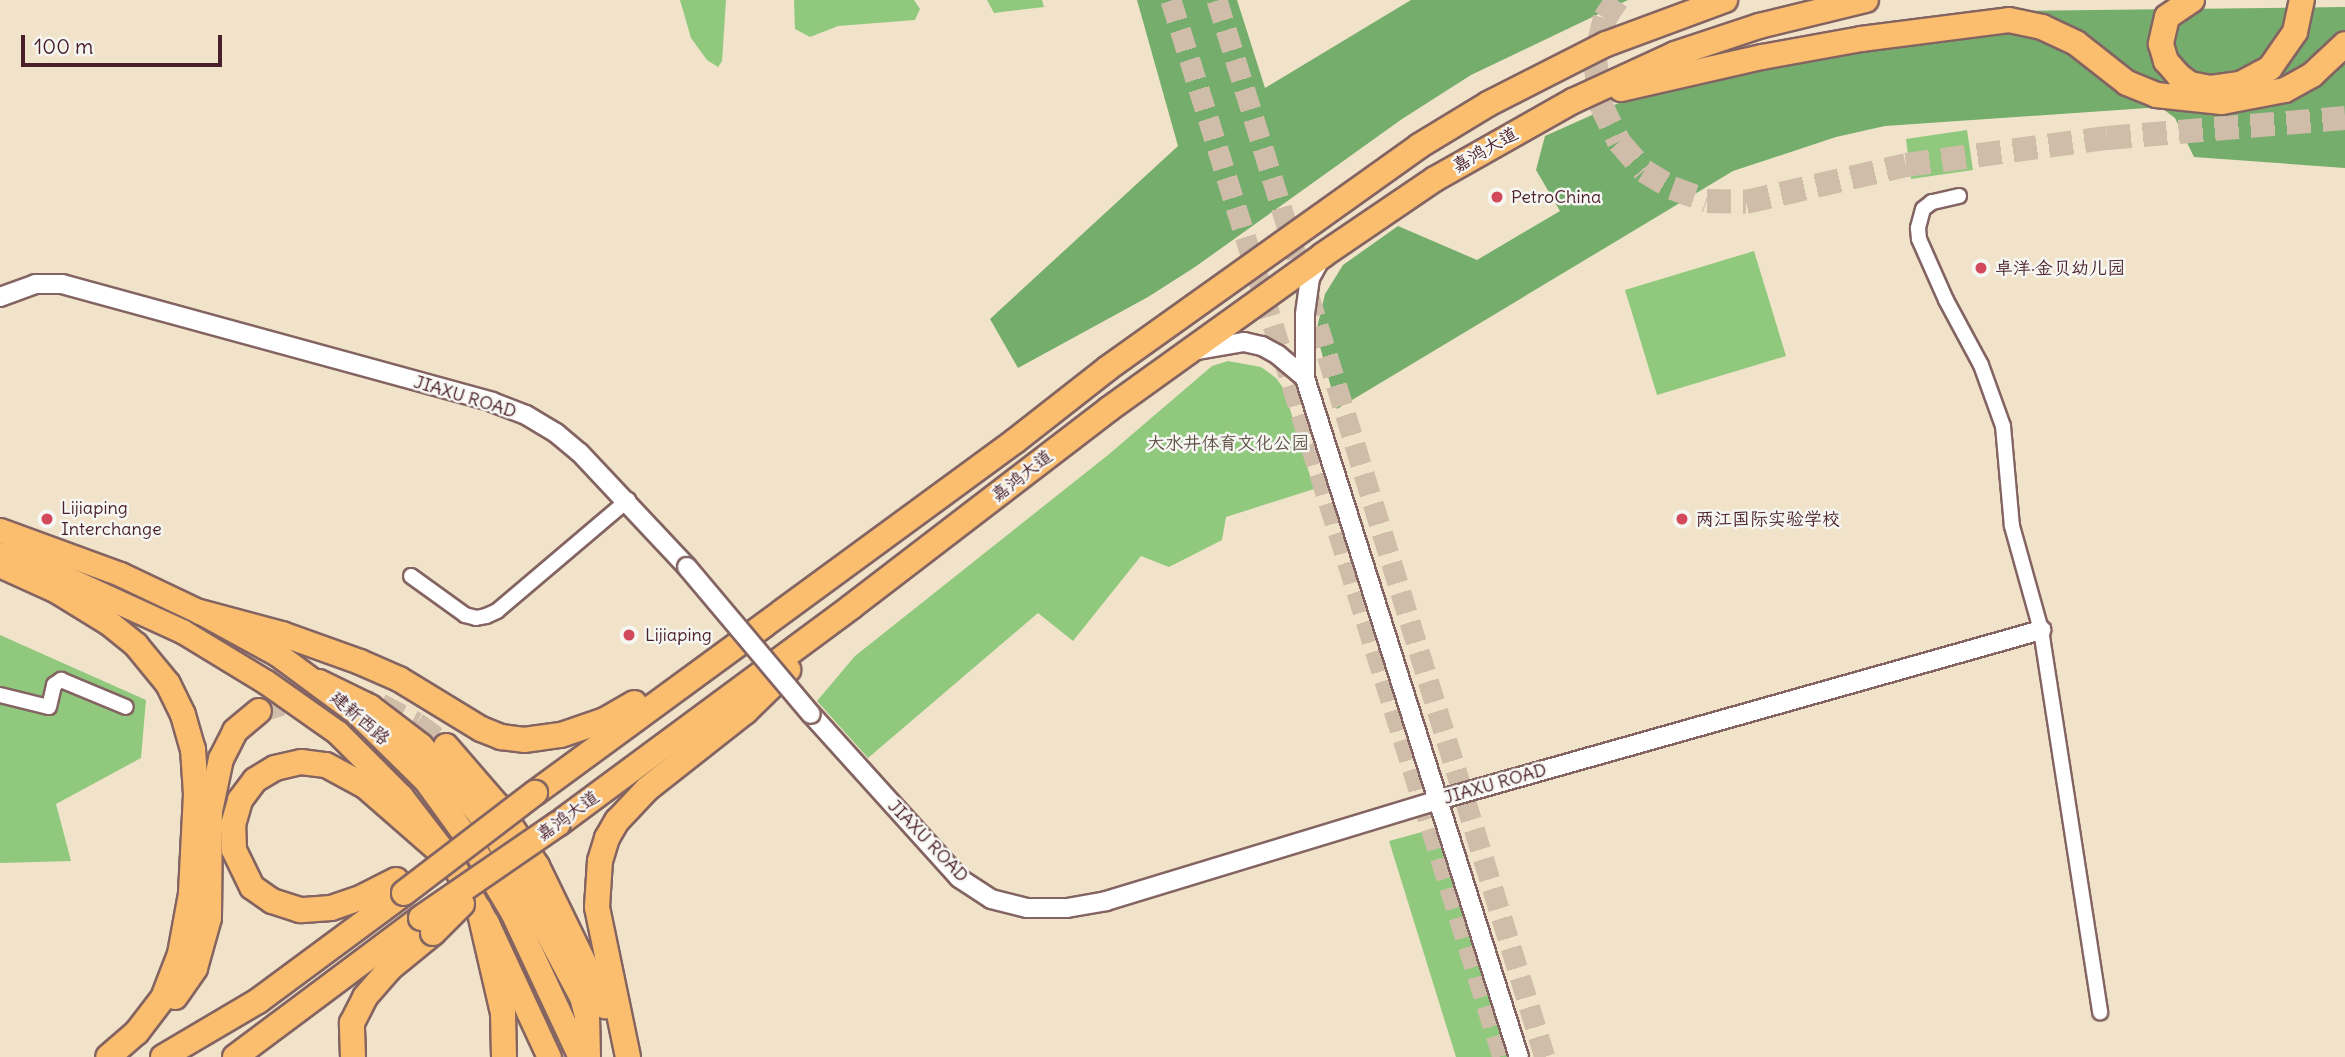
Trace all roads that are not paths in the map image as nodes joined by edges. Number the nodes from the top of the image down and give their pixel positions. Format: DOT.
graph roads {
  1 [pos="1725,0"];
  2 [pos="1866,0"];
  3 [pos="2192,0"];
  4 [pos="2302,0"];
  5 [pos="2345,44"];
  6 [pos="1573,101"];
  7 [pos="1959,196"];
  8 [pos="1323,255"];
  9 [pos="0,298"];
  10 [pos="1188,352"];
  11 [pos="1306,378"];
  12 [pos="628,500"];
  13 [pos="0,530"];
  14 [pos="0,554"];
  15 [pos="0,565"];
  16 [pos="411,576"];
  17 [pos="851,607"];
  18 [pos="200,612"];
  19 [pos="2041,630"];
  20 [pos="718,657"];
  21 [pos="318,682"];
  22 [pos="0,695"];
  23 [pos="126,707"];
  24 [pos="260,711"];
  25 [pos="446,746"];
  26 [pos="1438,800"];
  27 [pos="451,861"];
  28 [pos="400,887"];
  29 [pos="479,909"];
  30 [pos="427,926"];
  31 [pos="2100,1012"];
  32 [pos="137,1032"];
  33 [pos="108,1057"];
  34 [pos="163,1057"];
  35 [pos="235,1057"];
  36 [pos="353,1057"];
  37 [pos="504,1057"];
  38 [pos="549,1057"];
  39 [pos="580,1057"];
  40 [pos="588,1057"];
  41 [pos="621,1057"];
  42 [pos="628,1057"];
  43 [pos="1519,1057"];
  1 -- 20 [label="highway, 嘉鸿大道"];
  2 -- 6 [label="highway, 嘉鸿大道"];
  3 -- 4 [label="highway"];
  5 -- 6 [label="highway"];
  6 -- 8 [label="highway, 嘉鸿大道"];
  7 -- 19 [label="street"];
  8 -- 10 [label="highway, 嘉鸿大道"];
  8 -- 11 [label="street"];
  9 -- 12 [label="street, JIAXU ROAD"];
  10 -- 11 [label="street"];
  10 -- 17 [label="highway, 嘉鸿大道"];
  11 -- 26 [label="street"];
  12 -- 16 [label="street"];
  12 -- 26 [label="street, JIAXU ROAD, bridge"];
  13 -- 18 [label="main road, 建新西路"];
  14 -- 27 [label="main road, 建新西路"];
  15 -- 32 [label="highway"];
  17 -- 30 [label="highway, 嘉鸿大道, bridge"];
  17 -- 42 [label="highway"];
  18 -- 20 [label="highway"];
  18 -- 21 [label="main road, 建新西路"];
  19 -- 26 [label="street, JIAXU ROAD"];
  19 -- 31 [label="street"];
  20 -- 28 [label="highway, 嘉鸿大道, bridge"];
  21 -- 39 [label="main road, 建新西路"];
  21 -- 40 [label="highway"];
  22 -- 23 [label="street"];
  24 -- 32 [label="highway"];
  25 -- 41 [label="highway"];
  26 -- 43 [label="street"];
  27 -- 28 [label="highway"];
  27 -- 29 [label="main road, 建新西路"];
  28 -- 34 [label="highway, 嘉鸿大道"];
  29 -- 37 [label="highway"];
  29 -- 38 [label="main road, 建新西路"];
  30 -- 35 [label="highway, 嘉鸿大道"];
  30 -- 36 [label="highway"];
  32 -- 33 [label="highway"];
}
